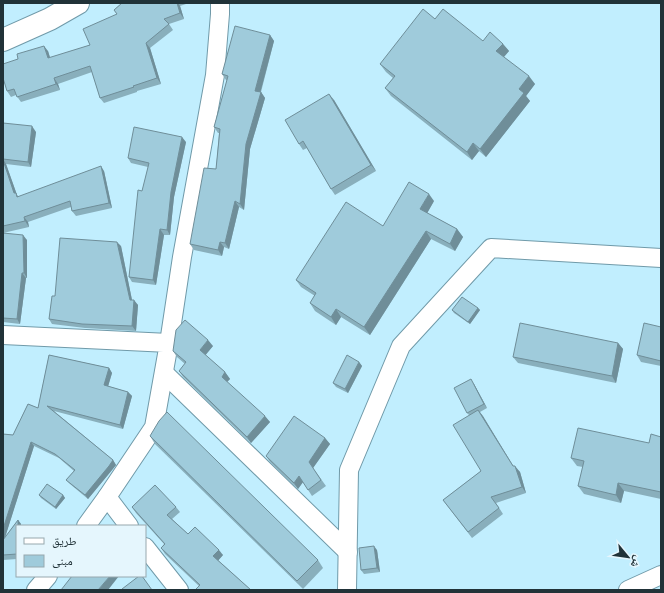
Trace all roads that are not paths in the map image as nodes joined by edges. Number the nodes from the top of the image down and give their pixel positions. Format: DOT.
graph roads {
  1 [pos="78,3"];
  2 [pos="220,3"];
  3 [pos="3,40"];
  4 [pos="661,258"];
  5 [pos="3,335"];
  6 [pos="169,343"];
  7 [pos="164,373"];
  8 [pos="107,498"];
  9 [pos="87,525"];
  10 [pos="128,525"];
  11 [pos="146,548"];
  12 [pos="348,552"];
  13 [pos="661,575"];
  14 [pos="47,577"];
  15 [pos="36,590"];
  16 [pos="178,590"];
  17 [pos="347,590"];
  18 [pos="628,590"];
  1 -- 3 [label="main road"];
  2 -- 6 [label="street"];
  4 -- 12 [label="street"];
  5 -- 6 [label="street"];
  6 -- 7 [label="street"];
  7 -- 8 [label="street"];
  7 -- 12 [label="street"];
  8 -- 9 [label="street"];
  8 -- 10 [label="street"];
  11 -- 16 [label="street"];
  12 -- 17 [label="street"];
  13 -- 18 [label="street"];
  14 -- 15 [label="street"];
}
